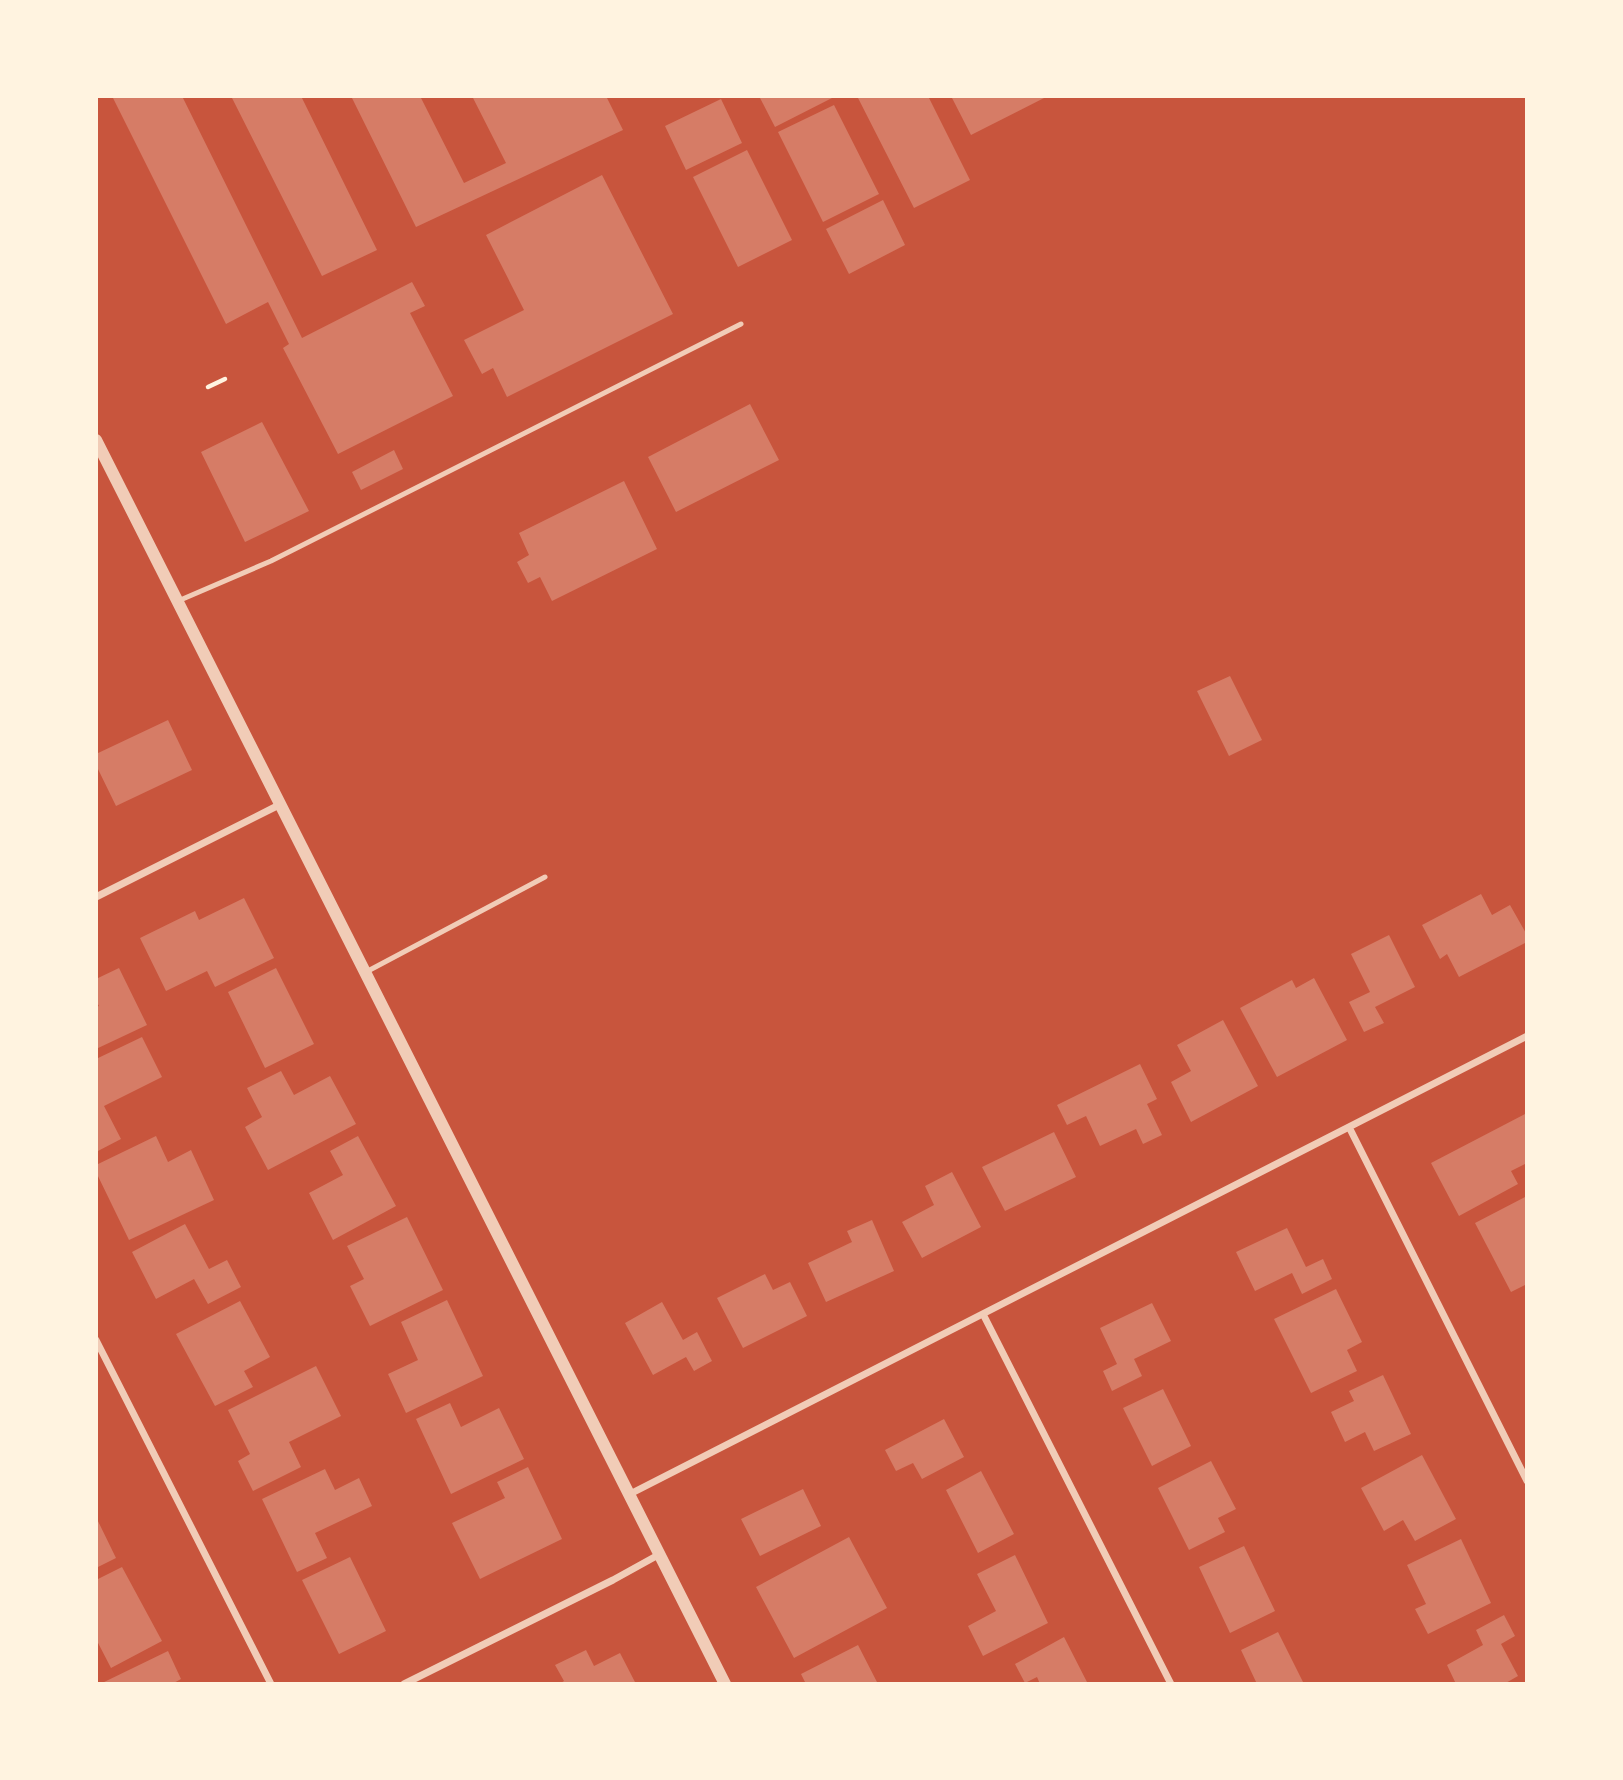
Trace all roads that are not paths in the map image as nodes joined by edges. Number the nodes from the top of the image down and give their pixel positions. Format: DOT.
graph roads {
  1 [pos="741,324"];
  2 [pos="96,440"];
  3 [pos="178,601"];
  4 [pos="281,804"];
  5 [pos="545,877"];
  6 [pos="96,897"];
  7 [pos="366,972"];
  8 [pos="1527,1036"];
  9 [pos="1349,1127"];
  10 [pos="983,1314"];
  11 [pos="96,1340"];
  12 [pos="1527,1481"];
  13 [pos="630,1494"];
  14 [pos="660,1555"];
  15 [pos="271,1684"];
  16 [pos="404,1684"];
  17 [pos="725,1684"];
  18 [pos="1171,1684"];
  1 -- 3 [label="lane"];
  2 -- 3 [label="street"];
  3 -- 4 [label="street"];
  4 -- 6 [label="street"];
  4 -- 7 [label="street"];
  5 -- 7 [label="lane"];
  7 -- 13 [label="street"];
  8 -- 9 [label="street"];
  9 -- 10 [label="street"];
  9 -- 12 [label="street"];
  10 -- 13 [label="street"];
  10 -- 18 [label="street"];
  11 -- 15 [label="street"];
  13 -- 14 [label="street"];
  14 -- 16 [label="street"];
  14 -- 17 [label="street"];
}
